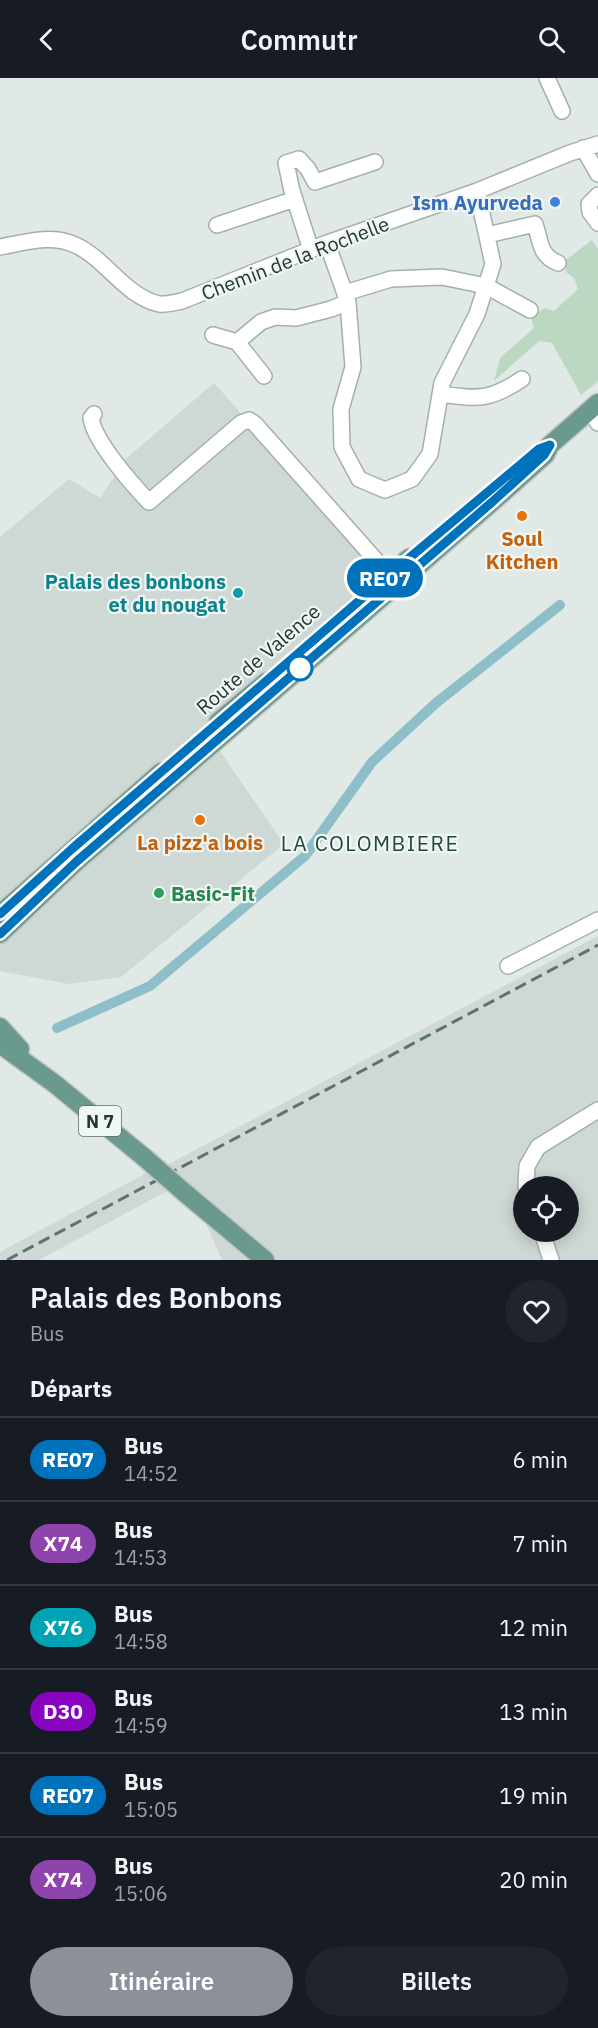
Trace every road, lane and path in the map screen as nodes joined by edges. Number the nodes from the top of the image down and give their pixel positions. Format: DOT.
graph roads {
  1 [pos="547,78"];
  2 [pos="562,111"];
  3 [pos="590,146"];
  4 [pos="375,162"];
  5 [pos="598,174"];
  6 [pos="315,182"];
  7 [pos="477,191"];
  8 [pos="293,195"];
  9 [pos="598,195"];
  10 [pos="598,223"];
  11 [pos="217,225"];
  12 [pos="487,235"];
  13 [pos="327,243"];
  14 [pos="0,247"];
  15 [pos="311,250"];
  16 [pos="558,263"];
  17 [pos="486,286"];
  18 [pos="346,297"];
  19 [pos="530,310"];
  20 [pos="213,335"];
  21 [pos="237,342"];
  22 [pos="264,376"];
  23 [pos="522,379"];
  24 [pos="440,394"];
  25 [pos="595,412"];
  26 [pos="94,414"];
  27 [pos="550,445"];
  28 [pos="389,575"];
  29 [pos="0,914"];
  30 [pos="598,920"];
  31 [pos="0,934"];
  32 [pos="508,966"];
  33 [pos="0,1027"];
  34 [pos="0,1044"];
  35 [pos="55,1084"];
  36 [pos="598,1110"];
  37 [pos="526,1176"];
  38 [pos="545,1242"];
  39 [pos="265,1260"];
  40 [pos="551,1260"];
  1 -- 2 [label="street"];
  3 -- 5 [label="street"];
  3 -- 7 [label="street, Chemin de la Rochelle"];
  4 -- 6 [label="street"];
  6 -- 8 [label="street"];
  6 -- 8 [label="street"];
  7 -- 12 [label="street"];
  7 -- 13 [label="street, Chemin de la Rochelle"];
  8 -- 11 [label="street"];
  8 -- 15 [label="street"];
  9 -- 10 [label="street"];
  12 -- 16 [label="street"];
  12 -- 17 [label="street"];
  13 -- 15 [label="street, Chemin de la Rochelle"];
  13 -- 18 [label="street"];
  14 -- 15 [label="street, Chemin de la Rochelle"];
  17 -- 18 [label="street"];
  17 -- 19 [label="street"];
  17 -- 24 [label="street"];
  18 -- 21 [label="street"];
  18 -- 24 [label="street"];
  20 -- 21 [label="street"];
  21 -- 22 [label="street"];
  23 -- 24 [label="street"];
  25 -- 27 [label="main road, Route de Valence"];
  26 -- 28 [label="street"];
  27 -- 28 [label="main road, Route de Valence"];
  27 -- 31 [label="main road, Route de Valence"];
  28 -- 29 [label="main road, Route de Valence"];
  30 -- 32 [label="street"];
  33 -- 35 [label="main road, N 7"];
  34 -- 35 [label="main road, N 7"];
  35 -- 39 [label="main road, N 7, bridge"];
  36 -- 37 [label="street"];
  38 -- 40 [label="street"];
}
